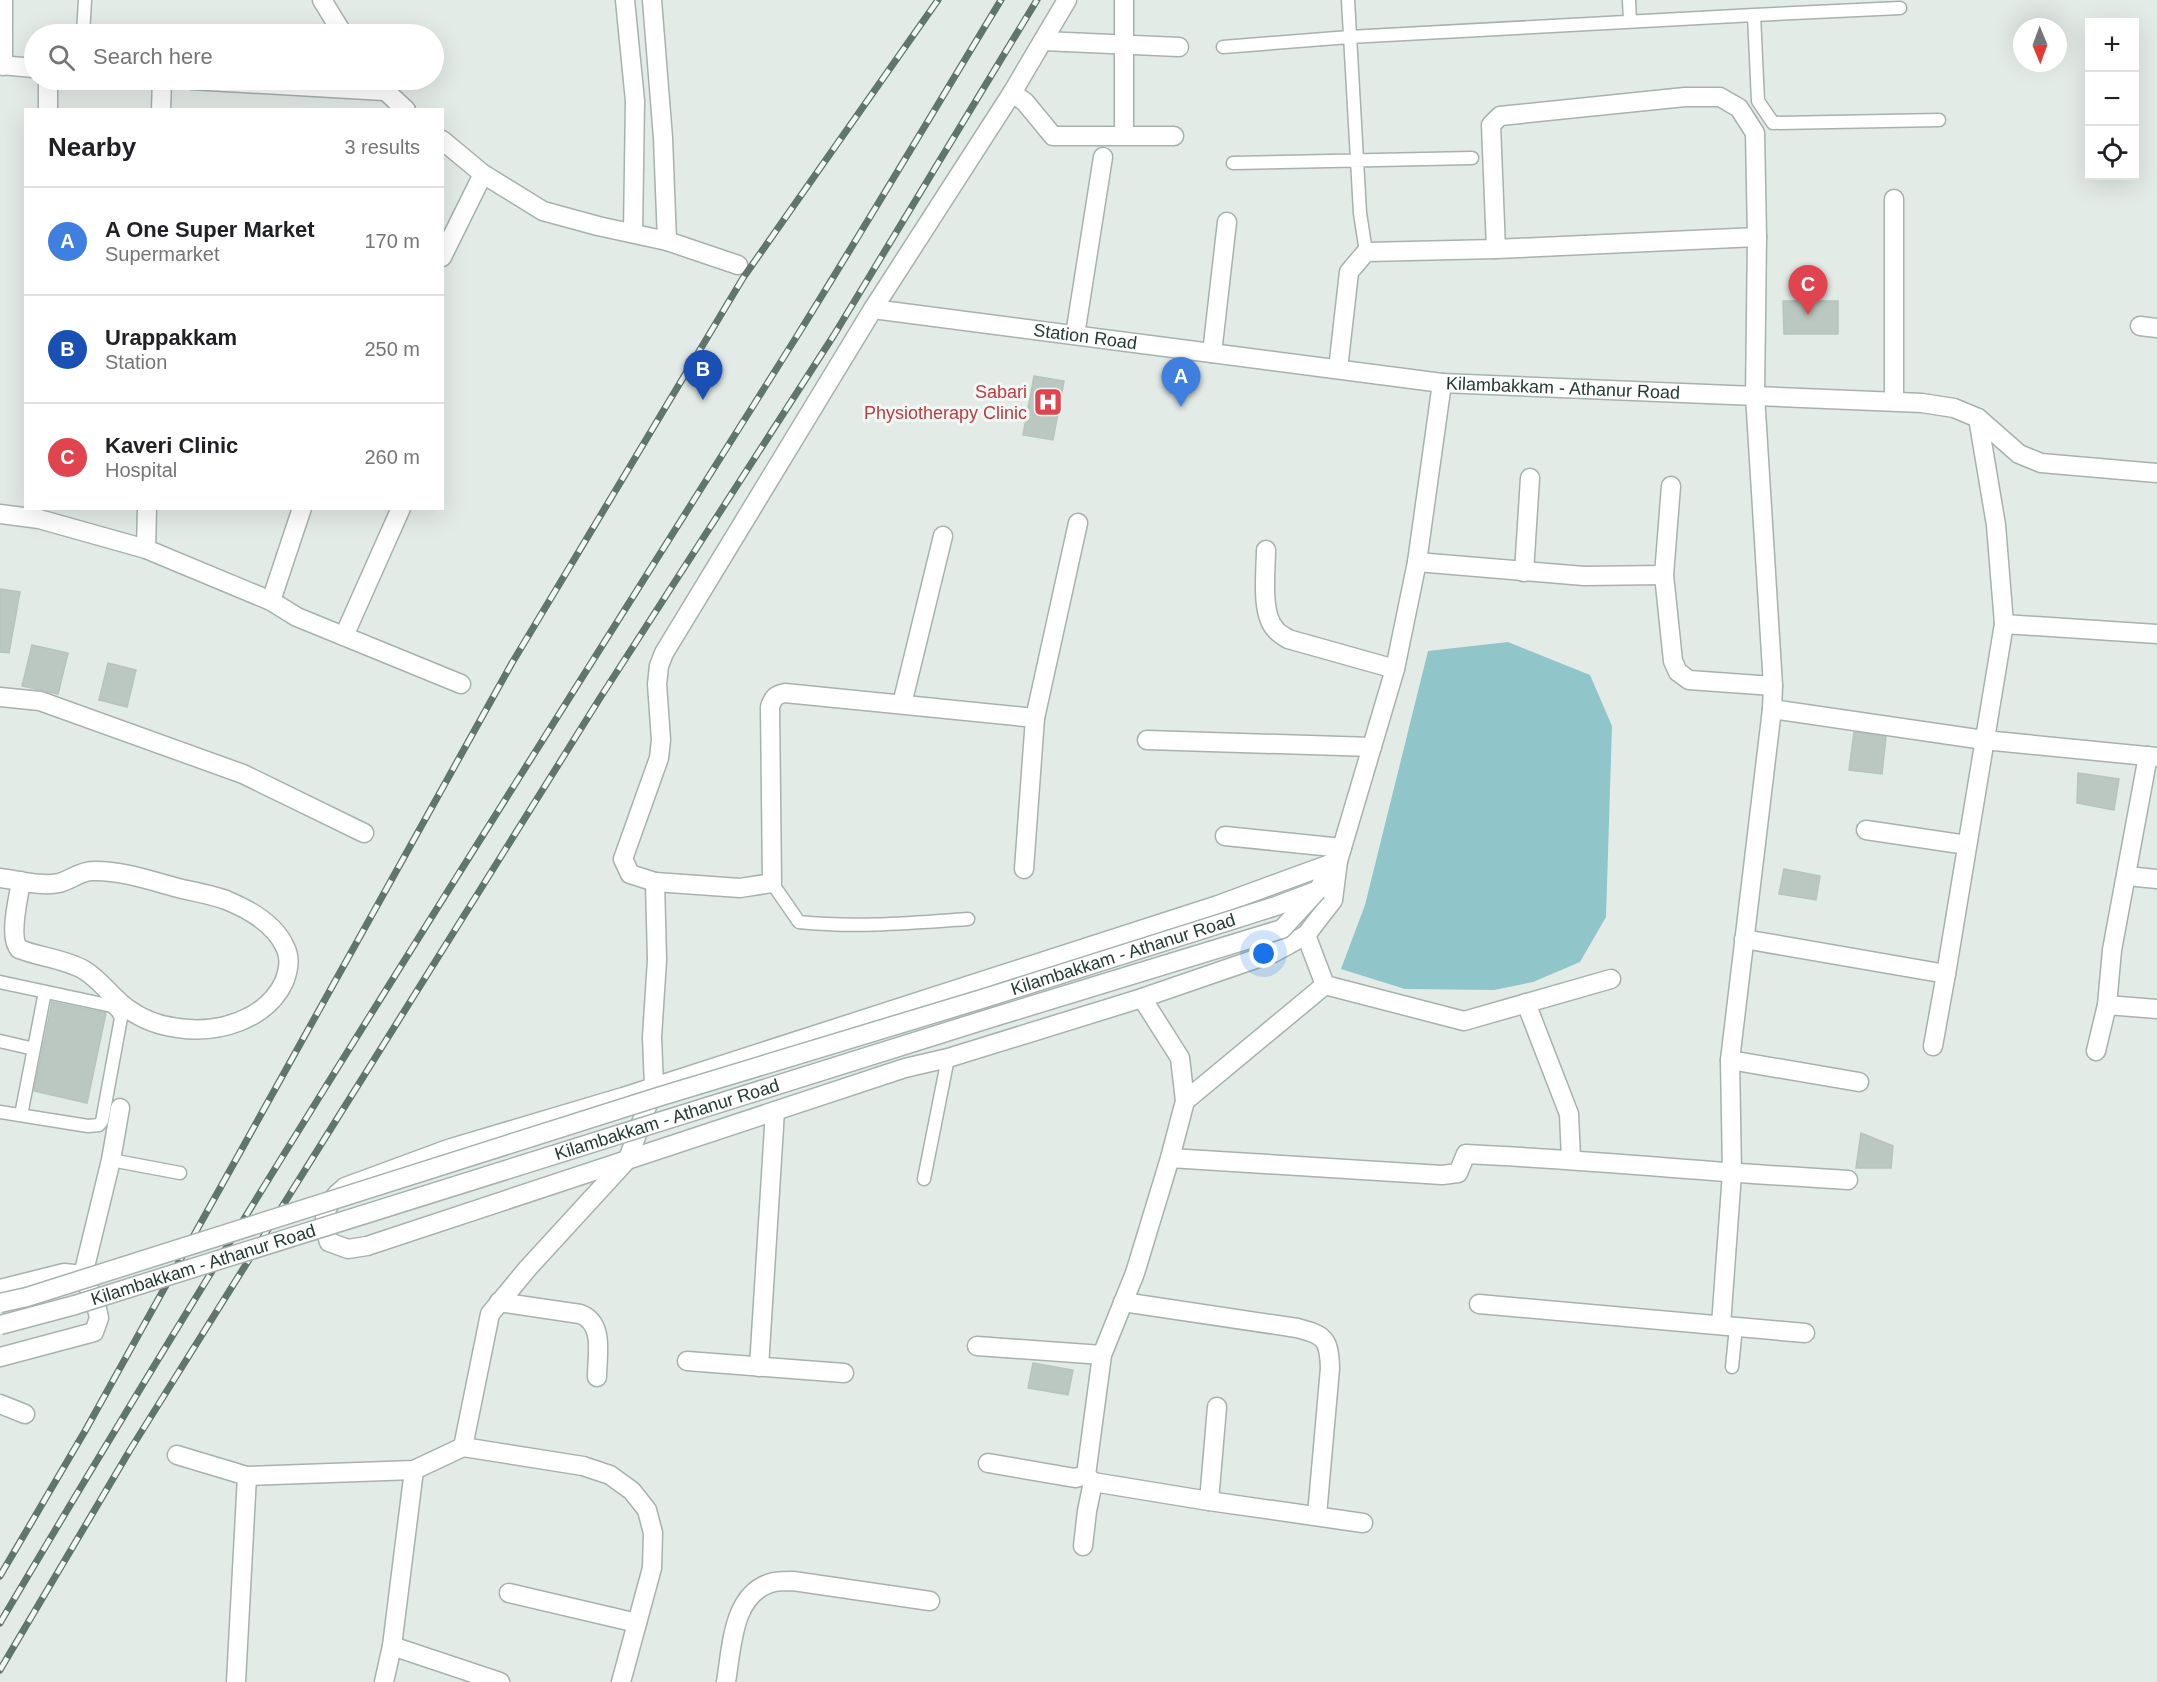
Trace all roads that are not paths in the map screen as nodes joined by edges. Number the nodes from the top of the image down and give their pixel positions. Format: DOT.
graph roads {
  1 [pos="3,0"];
  2 [pos="85,0"];
  3 [pos="322,0"];
  4 [pos="625,0"];
  5 [pos="652,0"];
  6 [pos="1067,0"];
  7 [pos="1124,0"];
  8 [pos="1348,0"];
  9 [pos="1629,0"];
  10 [pos="1900,8"];
  11 [pos="1754,15"];
  12 [pos="1630,21"];
  13 [pos="84,24"];
  14 [pos="337,24"];
  15 [pos="1349,37"];
  16 [pos="1043,41"];
  17 [pos="1123,45"];
  18 [pos="1223,46"];
  19 [pos="1179,47"];
  20 [pos="2,66"];
  21 [pos="24,67"];
  22 [pos="48,90"];
  23 [pos="162,90"];
  24 [pos="384,90"];
  25 [pos="1011,93"];
  26 [pos="48,108"];
  27 [pos="161,108"];
  28 [pos="404,108"];
  29 [pos="1939,120"];
  30 [pos="1124,135"];
  31 [pos="1174,136"];
  32 [pos="444,142"];
  33 [pos="1103,157"];
  34 [pos="1472,158"];
  35 [pos="1356,159"];
  36 [pos="1233,164"];
  37 [pos="483,174"];
  38 [pos="1894,200"];
  39 [pos="1227,222"];
  40 [pos="633,232"];
  41 [pos="1757,237"];
  42 [pos="667,241"];
  43 [pos="1496,249"];
  44 [pos="1366,252"];
  45 [pos="444,253"];
  46 [pos="738,265"];
  47 [pos="873,309"];
  48 [pos="1075,335"];
  49 [pos="1212,353"];
  50 [pos="1338,369"];
  51 [pos="1442,383"];
  52 [pos="1755,395"];
  53 [pos="1894,401"];
  54 [pos="1978,418"];
  55 [pos="2157,473"];
  56 [pos="1530,478"];
  57 [pos="1671,486"];
  58 [pos="147,510"];
  59 [pos="301,510"];
  60 [pos="400,510"];
  61 [pos="0,514"];
  62 [pos="1078,522"];
  63 [pos="943,536"];
  64 [pos="146,549"];
  65 [pos="1266,550"];
  66 [pos="1417,562"];
  67 [pos="1524,572"];
  68 [pos="1664,575"];
  69 [pos="271,601"];
  70 [pos="2004,624"];
  71 [pos="2157,634"];
  72 [pos="344,636"];
  73 [pos="1395,669"];
  74 [pos="461,684"];
  75 [pos="1773,686"];
  76 [pos="0,697"];
  77 [pos="902,704"];
  78 [pos="1772,709"];
  79 [pos="1035,718"];
  80 [pos="1147,740"];
  81 [pos="1984,740"];
  82 [pos="1372,747"];
  83 [pos="2152,757"];
  84 [pos="1866,830"];
  85 [pos="364,833"];
  86 [pos="1225,836"];
  87 [pos="1967,845"];
  88 [pos="1340,855"];
  89 [pos="1024,869"];
  90 [pos="2127,876"];
  91 [pos="0,878"];
  92 [pos="2157,879"];
  93 [pos="21,881"];
  94 [pos="655,882"];
  95 [pos="772,883"];
  96 [pos="1317,891"];
  97 [pos="968,920"];
  98 [pos="1306,935"];
  99 [pos="1744,939"];
  100 [pos="1946,975"];
  101 [pos="1611,979"];
  102 [pos="0,982"];
  103 [pos="1325,985"];
  104 [pos="45,992"];
  105 [pos="1142,998"];
  106 [pos="1526,1003"];
  107 [pos="2107,1005"];
  108 [pos="2157,1009"];
  109 [pos="0,1041"];
  110 [pos="1933,1047"];
  111 [pos="34,1049"];
  112 [pos="2096,1051"];
  113 [pos="948,1058"];
  114 [pos="1730,1060"];
  115 [pos="1859,1082"];
  116 [pos="654,1088"];
  117 [pos="1185,1101"];
  118 [pos="120,1108"];
  119 [pos="775,1111"];
  120 [pos="0,1112"];
  121 [pos="21,1115"];
  122 [pos="1170,1158"];
  123 [pos="628,1159"];
  124 [pos="1571,1159"];
  125 [pos="111,1160"];
  126 [pos="180,1173"];
  127 [pos="1732,1173"];
  128 [pos="924,1179"];
  129 [pos="1848,1180"];
  130 [pos="83,1275"];
  131 [pos="0,1289"];
  132 [pos="499,1302"];
  133 [pos="1123,1302"];
  134 [pos="0,1303"];
  135 [pos="1479,1304"];
  136 [pos="0,1325"];
  137 [pos="1728,1326"];
  138 [pos="1805,1333"];
  139 [pos="977,1346"];
  140 [pos="1102,1355"];
  141 [pos="0,1357"];
  142 [pos="687,1361"];
  143 [pos="759,1367"];
  144 [pos="1732,1367"];
  145 [pos="844,1373"];
  146 [pos="597,1377"];
  147 [pos="0,1404"];
  148 [pos="1217,1407"];
  149 [pos="26,1414"];
  150 [pos="463,1447"];
  151 [pos="177,1455"];
  152 [pos="988,1462"];
  153 [pos="414,1470"];
  154 [pos="247,1476"];
  155 [pos="1089,1479"];
  156 [pos="1209,1501"];
  157 [pos="1317,1515"];
  158 [pos="1363,1523"];
  159 [pos="1083,1546"];
  160 [pos="509,1593"];
  161 [pos="930,1601"];
  162 [pos="637,1623"];
  163 [pos="392,1646"];
  164 [pos="236,1682"];
  165 [pos="384,1682"];
  166 [pos="500,1682"];
  167 [pos="621,1682"];
  168 [pos="726,1682"];
  1 -- 20 [label="street"];
  2 -- 13 [label="lane"];
  3 -- 14 [label="street"];
  4 -- 40 [label="street"];
  5 -- 42 [label="street"];
  6 -- 16 [label="street"];
  7 -- 17 [label="street"];
  8 -- 15 [label="lane"];
  9 -- 12 [label="lane"];
  10 -- 11 [label="lane"];
  11 -- 12 [label="lane"];
  11 -- 29 [label="lane"];
  12 -- 15 [label="lane"];
  15 -- 18 [label="lane"];
  15 -- 35 [label="lane"];
  16 -- 17 [label="street"];
  16 -- 25 [label="street"];
  17 -- 19 [label="street"];
  17 -- 30 [label="street"];
  20 -- 21 [label="street"];
  22 -- 26 [label="street"];
  23 -- 27 [label="street"];
  24 -- 28 [label="street"];
  25 -- 30 [label="street"];
  25 -- 47 [label="street"];
  30 -- 31 [label="street"];
  32 -- 37 [label="street"];
  33 -- 48 [label="street"];
  34 -- 35 [label="lane"];
  35 -- 36 [label="lane"];
  35 -- 44 [label="lane"];
  37 -- 40 [label="street"];
  37 -- 45 [label="street"];
  38 -- 53 [label="street"];
  39 -- 49 [label="street"];
  40 -- 42 [label="street"];
  41 -- 43 [label="street"];
  41 -- 43 [label="street"];
  41 -- 52 [label="street"];
  42 -- 46 [label="street"];
  43 -- 44 [label="street"];
  44 -- 50 [label="street"];
  47 -- 48 [label="street, Station Road"];
  47 -- 94 [label="street"];
  48 -- 49 [label="street, Station Road"];
  49 -- 50 [label="street, Station Road"];
  50 -- 51 [label="street, Station Road"];
  51 -- 52 [label="street, Kilambakkam - Athanur Road"];
  51 -- 66 [label="street, Kilambakkam - Athanur Road"];
  52 -- 53 [label="street, Kilambakkam - Athanur Road"];
  52 -- 75 [label="street"];
  53 -- 54 [label="street, Kilambakkam - Athanur Road"];
  54 -- 55 [label="street, Kilambakkam - Athanur Road"];
  54 -- 70 [label="street"];
  56 -- 67 [label="street"];
  57 -- 68 [label="street"];
  58 -- 64 [label="street"];
  59 -- 69 [label="street"];
  60 -- 72 [label="street"];
  61 -- 64 [label="street"];
  62 -- 79 [label="street"];
  63 -- 77 [label="street"];
  64 -- 69 [label="street"];
  65 -- 73 [label="street"];
  66 -- 67 [label="street"];
  66 -- 73 [label="street, Kilambakkam - Athanur Road"];
  67 -- 68 [label="street"];
  68 -- 75 [label="street"];
  69 -- 72 [label="street"];
  70 -- 71 [label="street"];
  70 -- 81 [label="street"];
  72 -- 74 [label="street"];
  73 -- 82 [label="street, Kilambakkam - Athanur Road"];
  75 -- 78 [label="street"];
  76 -- 85 [label="street"];
  77 -- 79 [label="street"];
  77 -- 95 [label="street"];
  78 -- 81 [label="street"];
  78 -- 99 [label="street"];
  79 -- 89 [label="street"];
  80 -- 82 [label="street"];
  81 -- 83 [label="street"];
  81 -- 87 [label="street"];
  82 -- 88 [label="street, Kilambakkam - Athanur Road"];
  83 -- 90 [label="street"];
  84 -- 87 [label="street"];
  86 -- 88 [label="street"];
  87 -- 100 [label="street"];
  88 -- 96 [label="street, Kilambakkam - Athanur Road"];
  88 -- 98 [label="street"];
  88 -- 116 [label="street"];
  90 -- 92 [label="street"];
  90 -- 107 [label="street"];
  91 -- 93 [label="street"];
  93 -- 93 [label="street"];
  94 -- 95 [label="street"];
  94 -- 116 [label="street"];
  95 -- 97 [label="lane"];
  96 -- 134 [label="street, Kilambakkam - Athanur Road, bridge"];
  96 -- 136 [label="street, Kilambakkam - Athanur Road, bridge"];
  98 -- 103 [label="street"];
  98 -- 105 [label="street"];
  99 -- 100 [label="street"];
  99 -- 114 [label="street"];
  100 -- 110 [label="street"];
  101 -- 106 [label="street"];
  102 -- 104 [label="lane"];
  103 -- 106 [label="street"];
  103 -- 117 [label="street"];
  104 -- 111 [label="lane"];
  104 -- 121 [label="lane"];
  105 -- 113 [label="street"];
  105 -- 117 [label="street"];
  106 -- 124 [label="street"];
  107 -- 108 [label="street"];
  107 -- 112 [label="street"];
  109 -- 111 [label="lane"];
  111 -- 121 [label="lane"];
  113 -- 119 [label="street"];
  113 -- 128 [label="lane"];
  114 -- 115 [label="street"];
  114 -- 127 [label="street"];
  116 -- 123 [label="street"];
  116 -- 123 [label="street"];
  117 -- 122 [label="street"];
  118 -- 125 [label="street"];
  119 -- 123 [label="street"];
  119 -- 143 [label="street"];
  120 -- 121 [label="lane"];
  122 -- 124 [label="street"];
  122 -- 133 [label="street"];
  123 -- 132 [label="street"];
  124 -- 127 [label="street"];
  125 -- 126 [label="lane"];
  125 -- 130 [label="street"];
  127 -- 129 [label="street"];
  127 -- 137 [label="street"];
  130 -- 131 [label="street"];
  130 -- 141 [label="street"];
  132 -- 146 [label="street"];
  132 -- 150 [label="street"];
  133 -- 140 [label="street"];
  133 -- 157 [label="street"];
  135 -- 137 [label="street"];
  137 -- 138 [label="street"];
  137 -- 144 [label="lane"];
  139 -- 140 [label="street"];
  140 -- 155 [label="street"];
  142 -- 143 [label="street"];
  143 -- 145 [label="street"];
  147 -- 149 [label="street"];
  148 -- 156 [label="street"];
  150 -- 153 [label="street"];
  150 -- 162 [label="street"];
  151 -- 154 [label="street"];
  152 -- 155 [label="street"];
  153 -- 154 [label="street"];
  153 -- 163 [label="street"];
  154 -- 164 [label="street"];
  155 -- 156 [label="street"];
  155 -- 159 [label="street"];
  156 -- 157 [label="street"];
  157 -- 158 [label="street"];
  160 -- 162 [label="street"];
  161 -- 168 [label="street"];
  162 -- 167 [label="street"];
  163 -- 165 [label="street"];
  163 -- 166 [label="street"];
}
